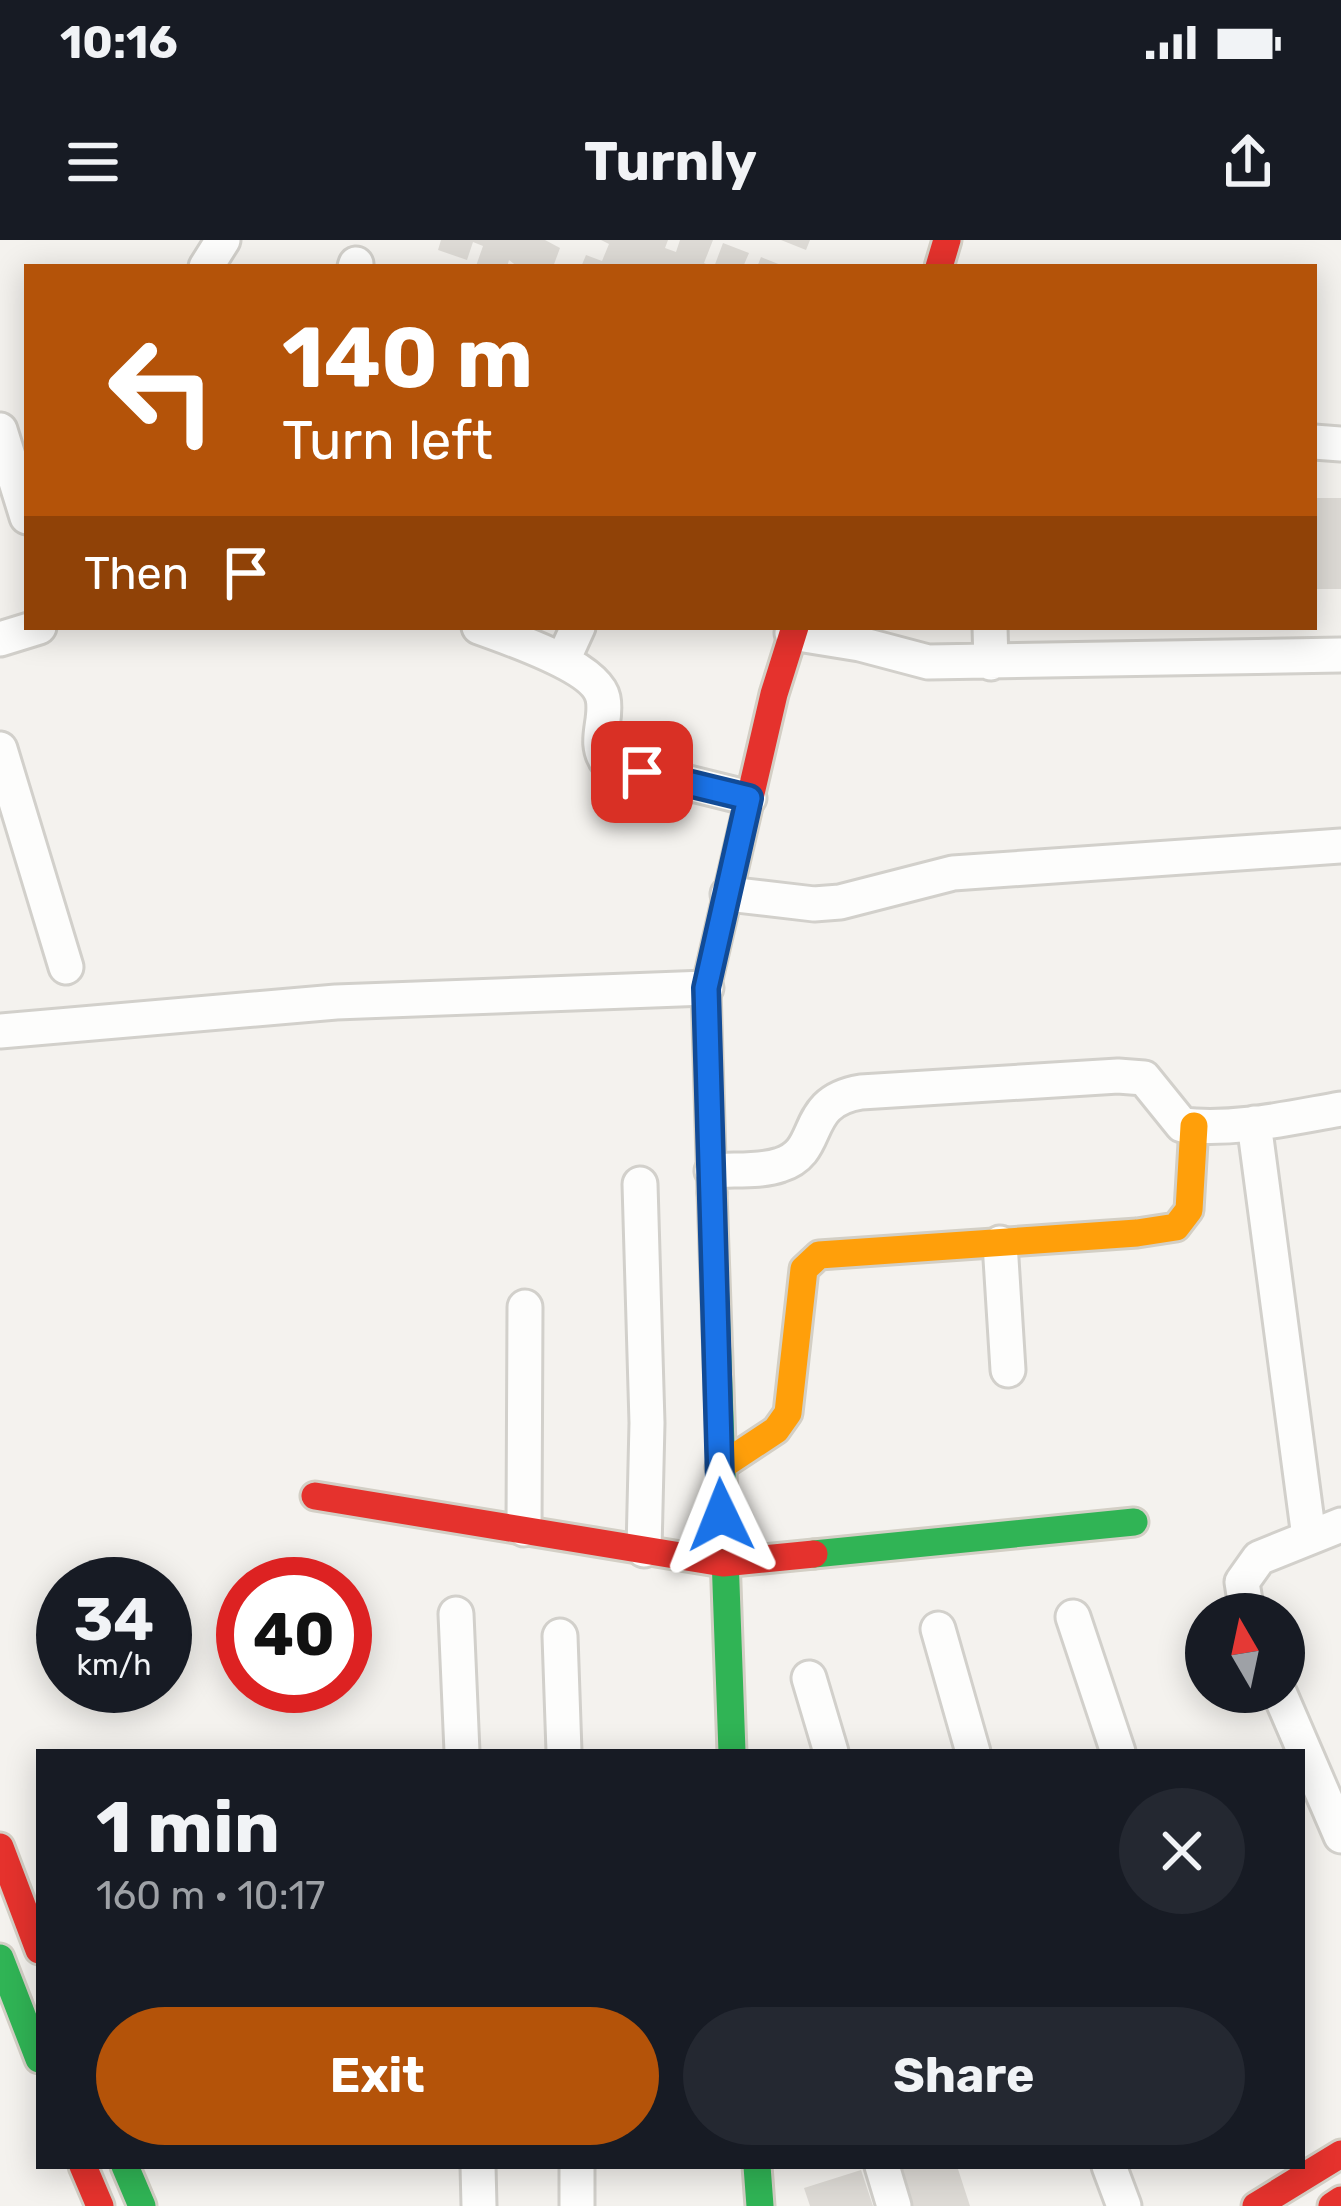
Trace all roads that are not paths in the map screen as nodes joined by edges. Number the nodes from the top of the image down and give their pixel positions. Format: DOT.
graph roads {
  1 [pos="0,430"];
  2 [pos="24,507"];
  3 [pos="29,630"];
  4 [pos="486,630"];
  5 [pos="577,630"];
  6 [pos="793,630"];
  7 [pos="990,630"];
  8 [pos="0,639"];
  9 [pos="1341,655"];
  10 [pos="563,661"];
  11 [pos="991,663"];
  12 [pos="0,749"];
  13 [pos="749,798"];
  14 [pos="1341,846"];
  15 [pos="728,894"];
  16 [pos="66,967"];
  17 [pos="706,988"];
  18 [pos="0,1031"];
  19 [pos="1341,1109"];
  20 [pos="1254,1124"];
  21 [pos="1194,1126"];
  22 [pos="712,1171"];
  23 [pos="640,1184"];
  24 [pos="1000,1243"];
  25 [pos="525,1307"];
  26 [pos="1008,1370"];
  27 [pos="719,1467"];
  28 [pos="315,1496"];
  29 [pos="1135,1522"];
  30 [pos="1341,1525"];
  31 [pos="524,1529"];
  32 [pos="1309,1538"];
  33 [pos="644,1550"];
  34 [pos="723,1563"];
  35 [pos="1243,1593"];
  36 [pos="456,1614"];
  37 [pos="1072,1617"];
  38 [pos="938,1629"];
  39 [pos="560,1636"];
  40 [pos="809,1678"];
  41 [pos="1289,1713"];
  42 [pos="462,1749"];
  43 [pos="564,1749"];
  44 [pos="733,1749"];
  45 [pos="830,1749"];
  46 [pos="972,1749"];
  47 [pos="1117,1749"];
  48 [pos="1304,1749"];
  49 [pos="1305,1751"];
  50 [pos="1341,1836"];
  51 [pos="0,1846"];
  52 [pos="36,1942"];
  53 [pos="0,1958"];
  54 [pos="36,2051"];
  55 [pos="1336,2157"];
  56 [pos="84,2169"];
  57 [pos="126,2169"];
  58 [pos="478,2169"];
  59 [pos="577,2169"];
  60 [pos="757,2169"];
  61 [pos="883,2169"];
  62 [pos="1110,2169"];
  63 [pos="1341,2201"];
  64 [pos="100,2206"];
  65 [pos="142,2206"];
  66 [pos="479,2206"];
  67 [pos="578,2206"];
  68 [pos="760,2206"];
  69 [pos="894,2206"];
  70 [pos="1124,2206"];
  71 [pos="1256,2206"];
  72 [pos="1332,2206"];
  1 -- 2 [label="street"];
  3 -- 8 [label="street"];
  4 -- 10 [label="street"];
  5 -- 10 [label="street"];
  6 -- 11 [label="street"];
  6 -- 13 [label="street"];
  7 -- 11 [label="street"];
  9 -- 11 [label="street"];
  10 -- 13 [label="street"];
  12 -- 16 [label="street"];
  13 -- 15 [label="street"];
  14 -- 15 [label="street"];
  15 -- 17 [label="street"];
  17 -- 18 [label="street"];
  17 -- 22 [label="street"];
  19 -- 20 [label="street"];
  20 -- 21 [label="street"];
  20 -- 32 [label="street"];
  21 -- 22 [label="street"];
  21 -- 24 [label="street"];
  22 -- 27 [label="street"];
  23 -- 33 [label="street"];
  24 -- 26 [label="street"];
  24 -- 27 [label="street"];
  25 -- 31 [label="street"];
  27 -- 34 [label="street"];
  28 -- 31 [label="street"];
  29 -- 34 [label="street"];
  30 -- 32 [label="street"];
  31 -- 33 [label="street"];
  32 -- 35 [label="street"];
  33 -- 34 [label="street"];
  34 -- 44 [label="street"];
  36 -- 42 [label="street"];
  37 -- 47 [label="street"];
  38 -- 46 [label="street"];
  39 -- 43 [label="street"];
  40 -- 45 [label="street"];
  41 -- 48 [label="street"];
  49 -- 50 [label="street"];
  51 -- 52 [label="street"];
  53 -- 54 [label="street"];
  55 -- 63 [label="street"];
  55 -- 71 [label="street"];
  56 -- 64 [label="street"];
  57 -- 65 [label="street"];
  58 -- 66 [label="street"];
  59 -- 67 [label="street"];
  60 -- 68 [label="street"];
  61 -- 69 [label="street"];
  62 -- 70 [label="street"];
  63 -- 72 [label="street"];
}
